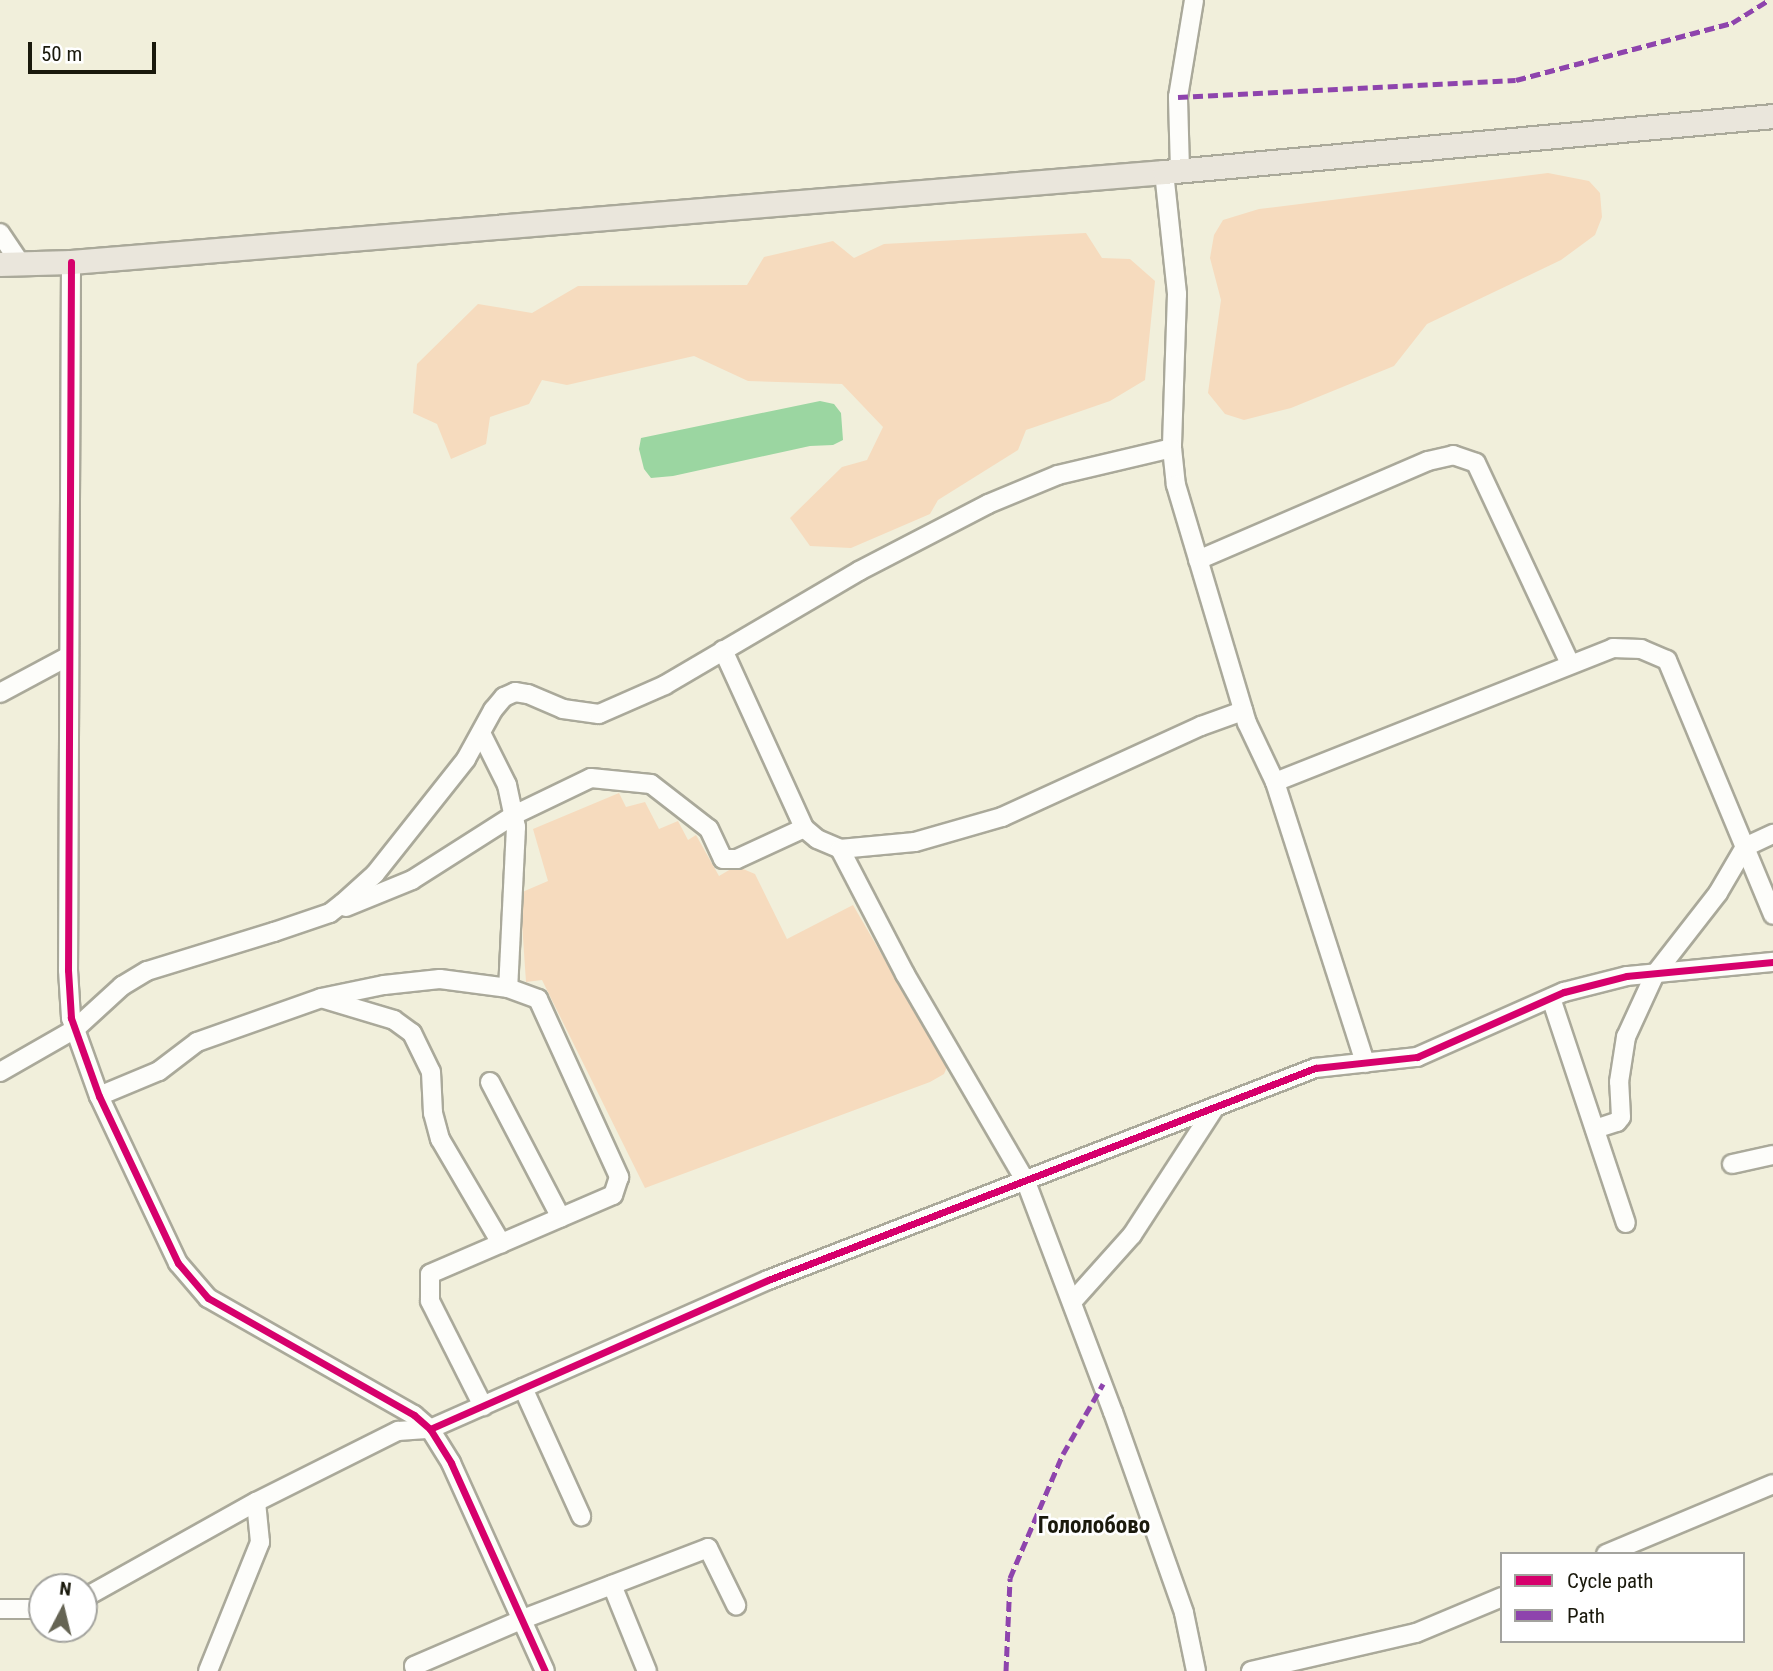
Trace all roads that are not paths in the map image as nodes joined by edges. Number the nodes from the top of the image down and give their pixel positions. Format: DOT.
graph roads {
  1 [pos="1194,0"];
  2 [pos="1773,116"];
  3 [pos="1172,171"];
  4 [pos="0,233"];
  5 [pos="71,262"];
  6 [pos="10,264"];
  7 [pos="1172,448"];
  8 [pos="1198,560"];
  9 [pos="723,650"];
  10 [pos="69,656"];
  11 [pos="1570,664"];
  12 [pos="0,693"];
  13 [pos="1244,711"];
  14 [pos="481,733"];
  15 [pos="1275,782"];
  16 [pos="514,815"];
  17 [pos="804,828"];
  18 [pos="1773,834"];
  19 [pos="1745,847"];
  20 [pos="839,849"];
  21 [pos="330,913"];
  22 [pos="1773,915"];
  23 [pos="1773,962"];
  24 [pos="1655,974"];
  25 [pos="508,988"];
  26 [pos="321,998"];
  27 [pos="1551,998"];
  28 [pos="75,1029"];
  29 [pos="1365,1063"];
  30 [pos="0,1072"];
  31 [pos="490,1082"];
  32 [pos="99,1096"];
  33 [pos="1215,1107"];
  34 [pos="1595,1129"];
  35 [pos="1773,1155"];
  36 [pos="1732,1164"];
  37 [pos="1026,1182"];
  38 [pos="561,1218"];
  39 [pos="1626,1223"];
  40 [pos="501,1243"];
  41 [pos="1072,1302"];
  42 [pos="523,1388"];
  43 [pos="483,1406"];
  44 [pos="430,1429"];
  45 [pos="1773,1484"];
  46 [pos="256,1502"];
  47 [pos="581,1516"];
  48 [pos="1611,1552"];
  49 [pos="612,1585"];
  50 [pos="98,1590"];
  51 [pos="1500,1598"];
  52 [pos="736,1605"];
  53 [pos="2,1607"];
  54 [pos="28,1608"];
  55 [pos="523,1619"];
  56 [pos="208,1671"];
  57 [pos="416,1671"];
  58 [pos="545,1671"];
  59 [pos="648,1671"];
  60 [pos="1196,1671"];
  61 [pos="1251,1671"];
  1 -- 3 [label="street"];
  2 -- 3 [label="main road"];
  3 -- 5 [label="main road"];
  3 -- 7 [label="street"];
  4 -- 6 [label="street"];
  5 -- 6 [label="main road"];
  5 -- 10 [label="street"];
  7 -- 8 [label="street"];
  7 -- 9 [label="street"];
  8 -- 11 [label="street"];
  8 -- 13 [label="street"];
  9 -- 14 [label="street"];
  9 -- 17 [label="street"];
  10 -- 12 [label="street"];
  10 -- 28 [label="street"];
  11 -- 15 [label="street"];
  11 -- 19 [label="street"];
  13 -- 15 [label="street"];
  13 -- 20 [label="street"];
  14 -- 16 [label="street"];
  14 -- 21 [label="street"];
  15 -- 29 [label="street"];
  16 -- 17 [label="street"];
  16 -- 21 [label="street"];
  16 -- 25 [label="street"];
  17 -- 20 [label="street"];
  18 -- 19 [label="street"];
  19 -- 22 [label="street"];
  19 -- 24 [label="street"];
  20 -- 37 [label="street"];
  21 -- 28 [label="street"];
  23 -- 24 [label="street"];
  24 -- 27 [label="street"];
  24 -- 34 [label="street"];
  25 -- 26 [label="street"];
  25 -- 38 [label="street"];
  26 -- 32 [label="street"];
  26 -- 40 [label="street"];
  27 -- 29 [label="street"];
  27 -- 34 [label="street"];
  28 -- 30 [label="street"];
  28 -- 32 [label="street"];
  29 -- 33 [label="street"];
  31 -- 38 [label="street"];
  32 -- 44 [label="street"];
  33 -- 37 [label="street"];
  33 -- 41 [label="street"];
  34 -- 39 [label="street"];
  35 -- 36 [label="street"];
  37 -- 41 [label="street"];
  37 -- 42 [label="street"];
  38 -- 40 [label="street"];
  40 -- 43 [label="street"];
  41 -- 60 [label="street"];
  42 -- 43 [label="street"];
  42 -- 47 [label="street"];
  43 -- 44 [label="street"];
  44 -- 46 [label="street"];
  44 -- 55 [label="street"];
  45 -- 48 [label="street"];
  46 -- 50 [label="street"];
  46 -- 56 [label="street"];
  49 -- 52 [label="street"];
  49 -- 55 [label="street"];
  49 -- 59 [label="street"];
  51 -- 61 [label="street"];
  53 -- 54 [label="street"];
  55 -- 57 [label="street"];
  55 -- 58 [label="street"];
}
